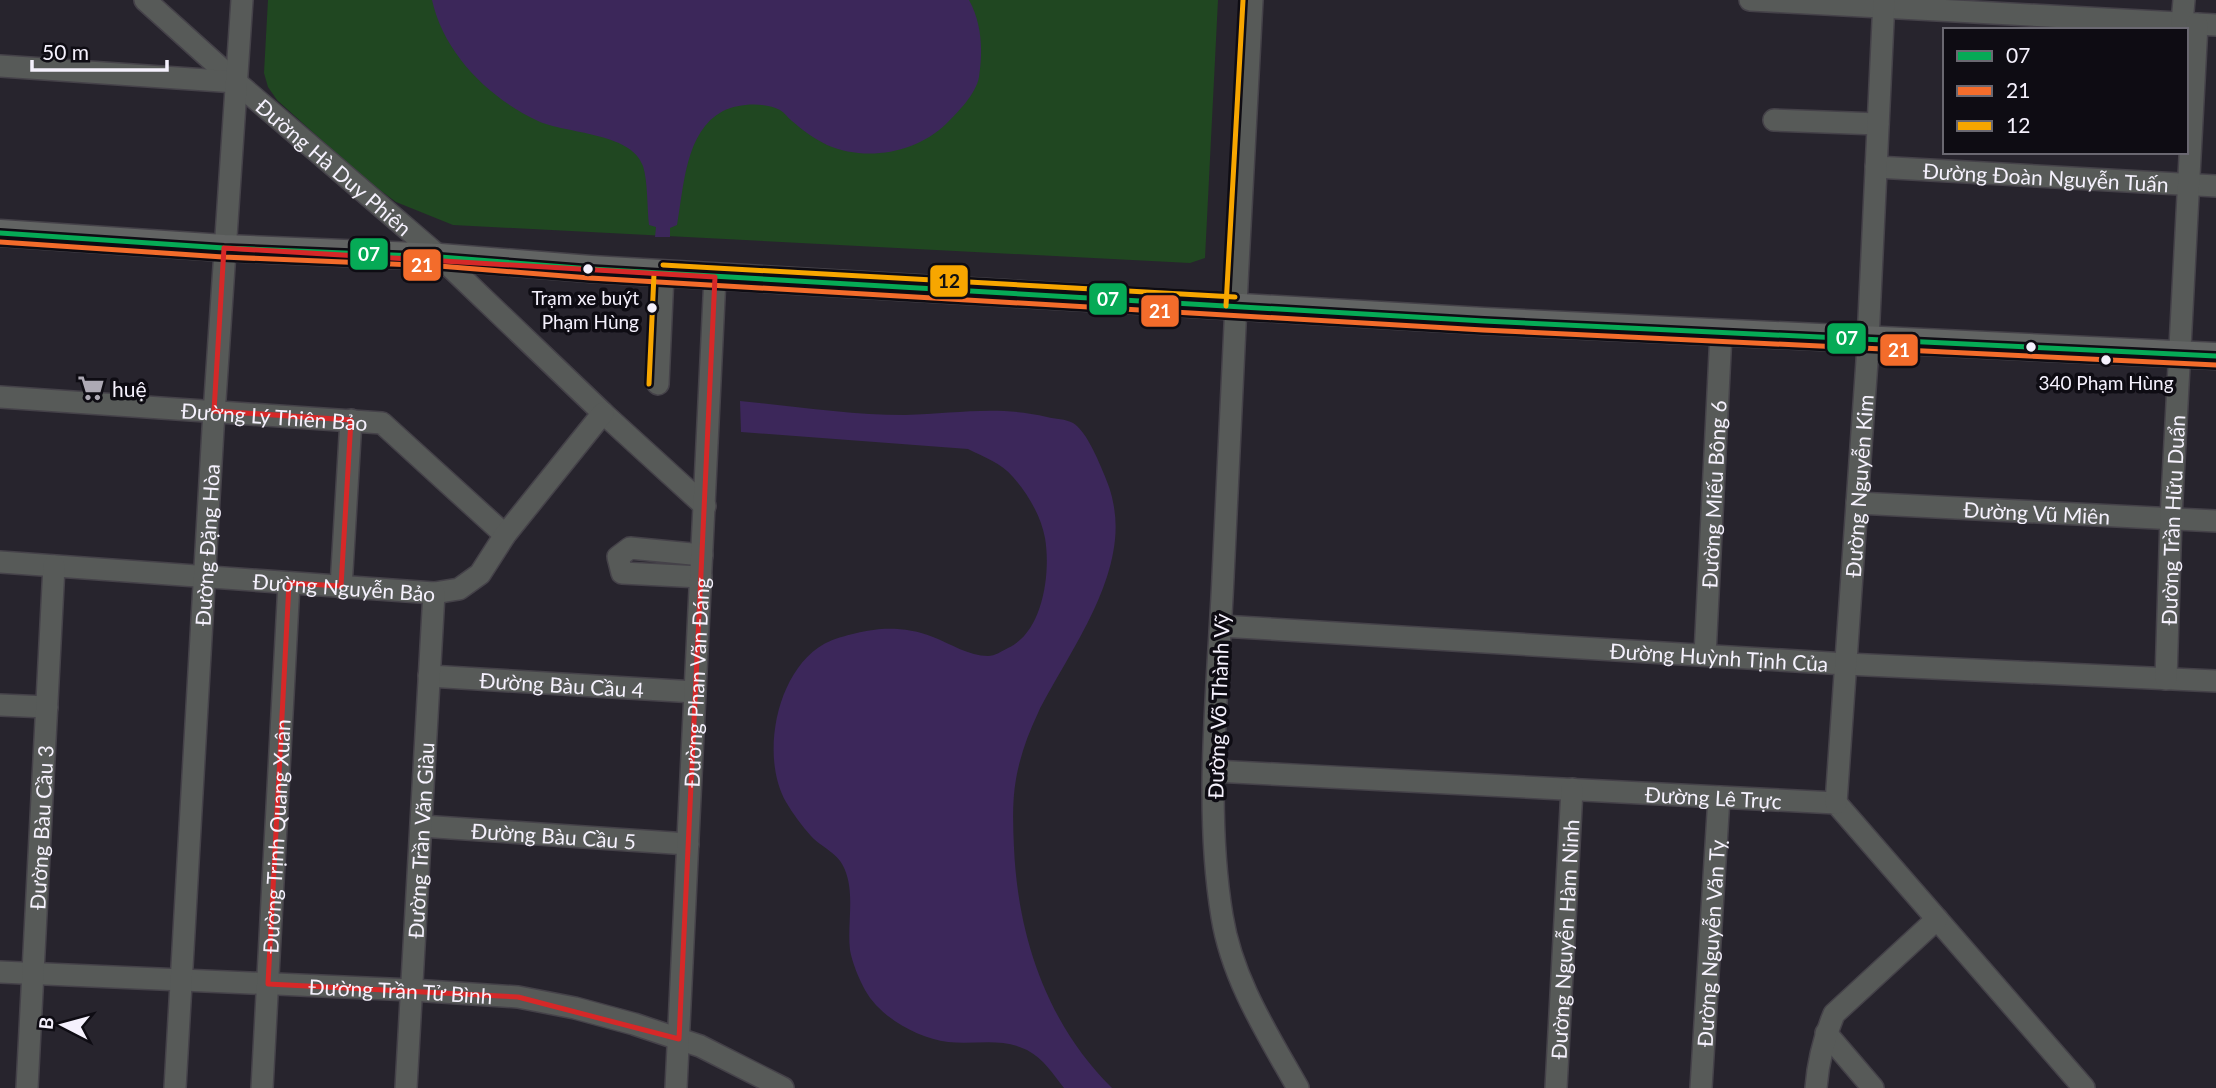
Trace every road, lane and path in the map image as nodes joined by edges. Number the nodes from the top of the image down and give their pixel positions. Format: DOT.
graph roads {
  1 [pos="145,0"];
  2 [pos="242,0"];
  3 [pos="1252,0"];
  4 [pos="1750,0"];
  5 [pos="2184,0"];
  6 [pos="1884,4"];
  7 [pos="2032,8"];
  8 [pos="2198,24"];
  9 [pos="0,66"];
  10 [pos="236,82"];
  11 [pos="1774,120"];
  12 [pos="1878,124"];
  13 [pos="1876,167"];
  14 [pos="2189,185"];
  15 [pos="2216,187"];
  16 [pos="0,233"];
  17 [pos="224,248"];
  18 [pos="440,257"];
  19 [pos="663,274"];
  20 [pos="715,277"];
  21 [pos="1235,306"];
  22 [pos="1721,333"];
  23 [pos="1868,341"];
  24 [pos="2181,354"];
  25 [pos="2216,356"];
  26 [pos="658,384"];
  27 [pos="0,397"];
  28 [pos="214,411"];
  29 [pos="603,413"];
  30 [pos="351,420"];
  31 [pos="1857,503"];
  32 [pos="705,506"];
  33 [pos="2171,519"];
  34 [pos="2216,521"];
  35 [pos="505,535"];
  36 [pos="702,555"];
  37 [pos="0,562"];
  38 [pos="54,566"];
  39 [pos="701,577"];
  40 [pos="205,578"];
  41 [pos="289,583"];
  42 [pos="341,587"];
  43 [pos="434,593"];
  44 [pos="1221,626"];
  45 [pos="1705,655"];
  46 [pos="1846,664"];
  47 [pos="429,676"];
  48 [pos="2165,679"];
  49 [pos="2216,681"];
  50 [pos="695,692"];
  51 [pos="0,705"];
  52 [pos="47,707"];
  53 [pos="1214,771"];
  54 [pos="1572,789"];
  55 [pos="1718,797"];
  56 [pos="1836,803"];
  57 [pos="421,827"];
  58 [pos="688,844"];
  59 [pos="1937,919"];
  60 [pos="0,972"];
  61 [pos="34,974"];
  62 [pos="182,981"];
  63 [pos="268,984"];
  64 [pos="412,990"];
  65 [pos="1826,1033"];
  66 [pos="679,1039"];
  67 [pos="27,1088"];
  68 [pos="175,1088"];
  69 [pos="262,1088"];
  70 [pos="406,1088"];
  71 [pos="676,1088"];
  72 [pos="783,1088"];
  73 [pos="1298,1088"];
  74 [pos="1556,1088"];
  75 [pos="1701,1088"];
  76 [pos="1816,1088"];
  77 [pos="1873,1088"];
  78 [pos="2084,1088"];
  1 -- 10 [label="street, Đường Hà Duy Phiên"];
  2 -- 10 [label="street, Đường Đặng Hòa"];
  3 -- 21 [label="street, Đường Võ Thành Vỹ"];
  4 -- 6 [label="street"];
  5 -- 8 [label="street, Đường Trần Hữu Duẩn"];
  6 -- 7 [label="street"];
  6 -- 12 [label="street, Đường Nguyễn Kim"];
  7 -- 8 [label="street"];
  8 -- 14 [label="street, Đường Trần Hữu Duẩn"];
  9 -- 10 [label="street"];
  10 -- 17 [label="street, Đường Đặng Hòa"];
  10 -- 18 [label="street, Đường Hà Duy Phiên"];
  11 -- 12 [label="street"];
  12 -- 13 [label="street, Đường Nguyễn Kim"];
  13 -- 14 [label="street, Đường Đoàn Nguyễn Tuấn"];
  13 -- 23 [label="street, Đường Nguyễn Kim"];
  14 -- 15 [label="street, Đường Đoàn Nguyễn Tuấn"];
  14 -- 24 [label="street, Đường Trần Hữu Duẩn"];
  16 -- 17 [label="main road"];
  17 -- 18 [label="main road"];
  17 -- 28 [label="street, Đường Đặng Hòa"];
  18 -- 19 [label="main road"];
  18 -- 29 [label="street, Đường Hà Duy Phiên"];
  19 -- 20 [label="main road"];
  19 -- 26 [label="street"];
  20 -- 21 [label="main road"];
  20 -- 32 [label="street, Đường Phan Văn Đáng"];
  21 -- 22 [label="main road"];
  21 -- 44 [label="street, Đường Võ Thành Vỹ"];
  22 -- 23 [label="main road"];
  22 -- 45 [label="street, Đường Miếu Bông 6"];
  23 -- 24 [label="main road"];
  23 -- 31 [label="street, Đường Nguyễn Kim"];
  24 -- 25 [label="main road"];
  24 -- 33 [label="street, Đường Trần Hữu Duẩn"];
  27 -- 28 [label="street, Đường Lý Thiên Bảo"];
  28 -- 30 [label="street, Đường Lý Thiên Bảo"];
  28 -- 40 [label="street, Đường Đặng Hòa"];
  29 -- 32 [label="street, Đường Hà Duy Phiên"];
  29 -- 35 [label="street, Đường Nguyễn Bảo"];
  30 -- 35 [label="street, Đường Lý Thiên Bảo"];
  30 -- 42 [label="street"];
  31 -- 33 [label="street, Đường Vũ Miên"];
  31 -- 46 [label="street, Đường Nguyễn Kim"];
  32 -- 36 [label="street, Đường Phan Văn Đáng"];
  33 -- 34 [label="street, Đường Vũ Miên"];
  33 -- 48 [label="street, Đường Trần Hữu Duẩn"];
  35 -- 43 [label="street, Đường Nguyễn Bảo"];
  36 -- 39 [label="street, Đường Phan Văn Đáng"];
  36 -- 39 [label="street"];
  37 -- 38 [label="street, Đường Nguyễn Bảo"];
  38 -- 40 [label="street, Đường Nguyễn Bảo"];
  38 -- 52 [label="street, Đường Bàu Cầu 3"];
  39 -- 50 [label="street, Đường Phan Văn Đáng"];
  40 -- 41 [label="street, Đường Nguyễn Bảo"];
  40 -- 62 [label="street, Đường Đặng Hòa"];
  41 -- 42 [label="street, Đường Nguyễn Bảo"];
  41 -- 63 [label="street, Đường Trịnh Quang Xuân"];
  42 -- 43 [label="street, Đường Nguyễn Bảo"];
  43 -- 47 [label="street, Đường Trần Văn Giàu"];
  44 -- 45 [label="street, Đường Huỳnh Tịnh Của"];
  44 -- 53 [label="street, Đường Võ Thành Vỹ"];
  45 -- 46 [label="street, Đường Huỳnh Tịnh Của"];
  46 -- 48 [label="street, Đường Huỳnh Tịnh Của"];
  46 -- 56 [label="street, Đường Nguyễn Kim"];
  47 -- 50 [label="street, Đường Bàu Cầu 4"];
  47 -- 57 [label="street, Đường Trần Văn Giàu"];
  48 -- 49 [label="street, Đường Huỳnh Tịnh Của"];
  50 -- 58 [label="street, Đường Phan Văn Đáng"];
  51 -- 52 [label="street"];
  52 -- 61 [label="street, Đường Bàu Cầu 3"];
  53 -- 54 [label="street, Đường Lê Trực"];
  53 -- 73 [label="street, Đường Võ Thành Vỹ"];
  54 -- 55 [label="street, Đường Lê Trực"];
  54 -- 74 [label="street, Đường Nguyễn Hàm Ninh"];
  55 -- 56 [label="street, Đường Lê Trực"];
  55 -- 75 [label="street, Đường Nguyễn Văn Tỵ"];
  56 -- 59 [label="street"];
  57 -- 58 [label="street, Đường Bàu Cầu 5"];
  57 -- 64 [label="street, Đường Trần Văn Giàu"];
  58 -- 66 [label="street, Đường Phan Văn Đáng"];
  59 -- 65 [label="street"];
  59 -- 78 [label="street"];
  60 -- 61 [label="street, Đường Trần Tử Bình"];
  61 -- 62 [label="street, Đường Trần Tử Bình"];
  61 -- 67 [label="street, Đường Bàu Cầu 3"];
  62 -- 63 [label="street, Đường Trần Tử Bình"];
  62 -- 68 [label="street, Đường Đặng Hòa"];
  63 -- 64 [label="street, Đường Trần Tử Bình"];
  63 -- 69 [label="street, Đường Trịnh Quang Xuân"];
  64 -- 66 [label="street, Đường Trần Tử Bình"];
  64 -- 70 [label="street, Đường Trần Văn Giàu"];
  65 -- 76 [label="street"];
  65 -- 77 [label="street"];
  66 -- 71 [label="street, Đường Phan Văn Đáng"];
  66 -- 72 [label="street, Đường Trần Tử Bình"];
}
